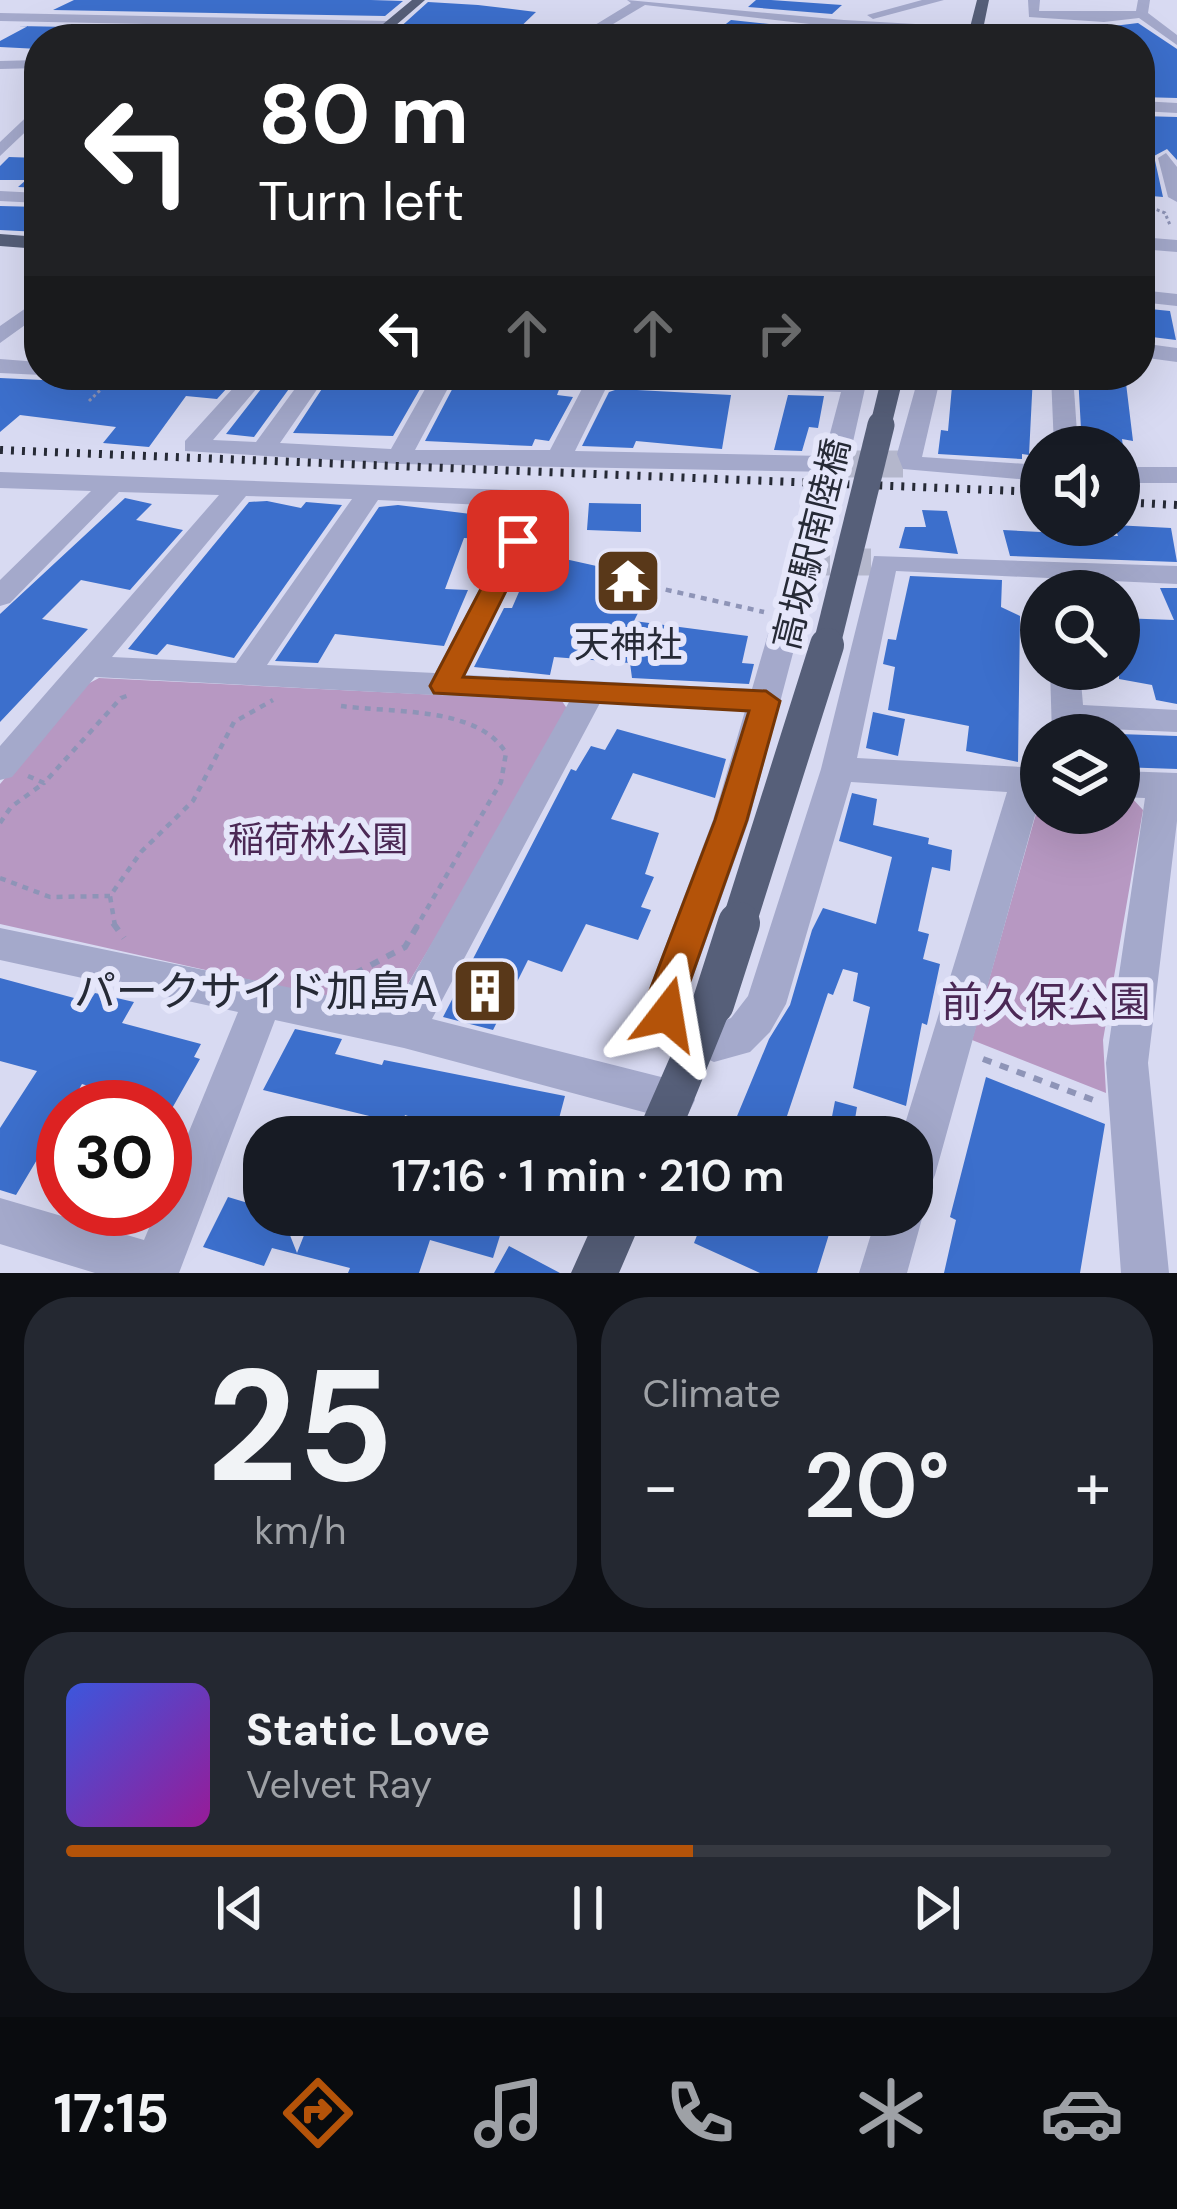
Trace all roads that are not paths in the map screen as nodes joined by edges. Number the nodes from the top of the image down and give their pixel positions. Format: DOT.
graph roads {
  1 [pos="42,0"];
  2 [pos="122,0"];
  3 [pos="185,0"];
  4 [pos="419,0"];
  5 [pos="633,0"];
  6 [pos="938,0"];
  7 [pos="1034,0"];
  8 [pos="644,1"];
  9 [pos="707,4"];
  10 [pos="232,9"];
  11 [pos="1144,10"];
  12 [pos="306,14"];
  13 [pos="1177,14"];
  14 [pos="0,16"];
  15 [pos="152,18"];
  16 [pos="218,18"];
  17 [pos="846,18"];
  18 [pos="85,19"];
  19 [pos="105,19"];
  20 [pos="350,22"];
  21 [pos="75,24"];
  22 [pos="99,24"];
  23 [pos="290,24"];
  24 [pos="347,24"];
  25 [pos="376,24"];
  26 [pos="390,24"];
  27 [pos="605,24"];
  28 [pos="841,24"];
  29 [pos="892,24"];
  30 [pos="1177,42"];
  31 [pos="19,112"];
  32 [pos="24,112"];
  33 [pos="24,126"];
  34 [pos="14,136"];
  35 [pos="24,136"];
  36 [pos="0,151"];
  37 [pos="1171,159"];
  38 [pos="1177,197"];
  39 [pos="24,317"];
  40 [pos="0,337"];
  41 [pos="244,390"];
  42 [pos="305,390"];
  43 [pos="436,390"];
  44 [pos="593,390"];
  45 [pos="854,390"];
  46 [pos="889,390"];
  47 [pos="926,390"];
  48 [pos="1063,390"];
  49 [pos="1065,426"];
  50 [pos="263,450"];
  51 [pos="399,457"];
  52 [pos="559,458"];
  53 [pos="1020,472"];
  54 [pos="1140,475"];
  55 [pos="1177,475"];
  56 [pos="0,480"];
  57 [pos="111,485"];
  58 [pos="237,490"];
  59 [pos="369,494"];
  60 [pos="802,562"];
  61 [pos="1177,575"];
  62 [pos="1020,577"];
  63 [pos="1140,577"];
  64 [pos="0,597"];
  65 [pos="87,666"];
  66 [pos="444,686"];
  67 [pos="246,687"];
  68 [pos="590,693"];
  69 [pos="766,701"];
  70 [pos="1177,721"];
  71 [pos="1140,722"];
  72 [pos="1,766"];
  73 [pos="838,770"];
  74 [pos="1020,780"];
  75 [pos="1140,785"];
  76 [pos="1170,786"];
  77 [pos="1020,825"];
  78 [pos="0,944"];
  79 [pos="262,1003"];
  80 [pos="705,1022"];
  81 [pos="404,1030"];
  82 [pos="659,1116"];
  83 [pos="666,1116"];
  84 [pos="929,1116"];
  85 [pos="0,1221"];
  86 [pos="612,1236"];
  87 [pos="894,1236"];
  88 [pos="156,1270"];
  89 [pos="595,1273"];
  90 [pos="883,1273"];
  91 [pos="1144,1273"];
  1 -- 14 [label="street"];
  2 -- 18 [label="street"];
  3 -- 15 [label="street"];
  4 -- 26 [label="main road"];
  5 -- 8 [label="street"];
  6 -- 17 [label="street"];
  7 -- 11 [label="street"];
  8 -- 9 [label="street"];
  8 -- 27 [label="street"];
  9 -- 17 [label="street"];
  10 -- 16 [label="street"];
  11 -- 13 [label="street"];
  11 -- 30 [label="street"];
  12 -- 16 [label="street"];
  12 -- 20 [label="street"];
  12 -- 23 [label="street"];
  14 -- 18 [label="street"];
  15 -- 16 [label="street"];
  15 -- 19 [label="street"];
  17 -- 28 [label="street"];
  17 -- 29 [label="street"];
  18 -- 19 [label="street"];
  18 -- 21 [label="street"];
  19 -- 22 [label="street"];
  20 -- 24 [label="street"];
  20 -- 25 [label="street"];
  31 -- 32 [label="street"];
  33 -- 34 [label="street"];
  34 -- 35 [label="street"];
  34 -- 36 [label="street"];
  37 -- 38 [label="street"];
  39 -- 40 [label="street"];
  41 -- 50 [label="street"];
  42 -- 50 [label="street"];
  43 -- 51 [label="street"];
  44 -- 52 [label="street"];
  45 -- 52 [label="street"];
  46 -- 80 [label="main road, 高坂駅南陸橋, bridge"];
  47 -- 53 [label="street"];
  48 -- 49 [label="street"];
  50 -- 51 [label="street"];
  51 -- 52 [label="street"];
  54 -- 55 [label="street"];
  56 -- 57 [label="street"];
  57 -- 58 [label="street"];
  57 -- 64 [label="street"];
  58 -- 59 [label="street"];
  58 -- 65 [label="street"];
  59 -- 66 [label="street"];
  59 -- 67 [label="street"];
  60 -- 69 [label="street"];
  61 -- 63 [label="street"];
  62 -- 73 [label="street"];
  65 -- 67 [label="street"];
  65 -- 72 [label="street"];
  66 -- 67 [label="street"];
  66 -- 68 [label="street"];
  68 -- 69 [label="street"];
  68 -- 81 [label="street"];
  69 -- 80 [label="street"];
  70 -- 71 [label="street"];
  73 -- 74 [label="street"];
  73 -- 80 [label="street"];
  75 -- 76 [label="street"];
  76 -- 91 [label="street"];
  77 -- 84 [label="street"];
  78 -- 79 [label="street"];
  79 -- 81 [label="street"];
  79 -- 88 [label="street"];
  80 -- 83 [label="main road, 高坂駅南陸橋"];
  81 -- 82 [label="street"];
  85 -- 88 [label="street"];
  86 -- 89 [label="main road"];
  87 -- 90 [label="street"];
}
